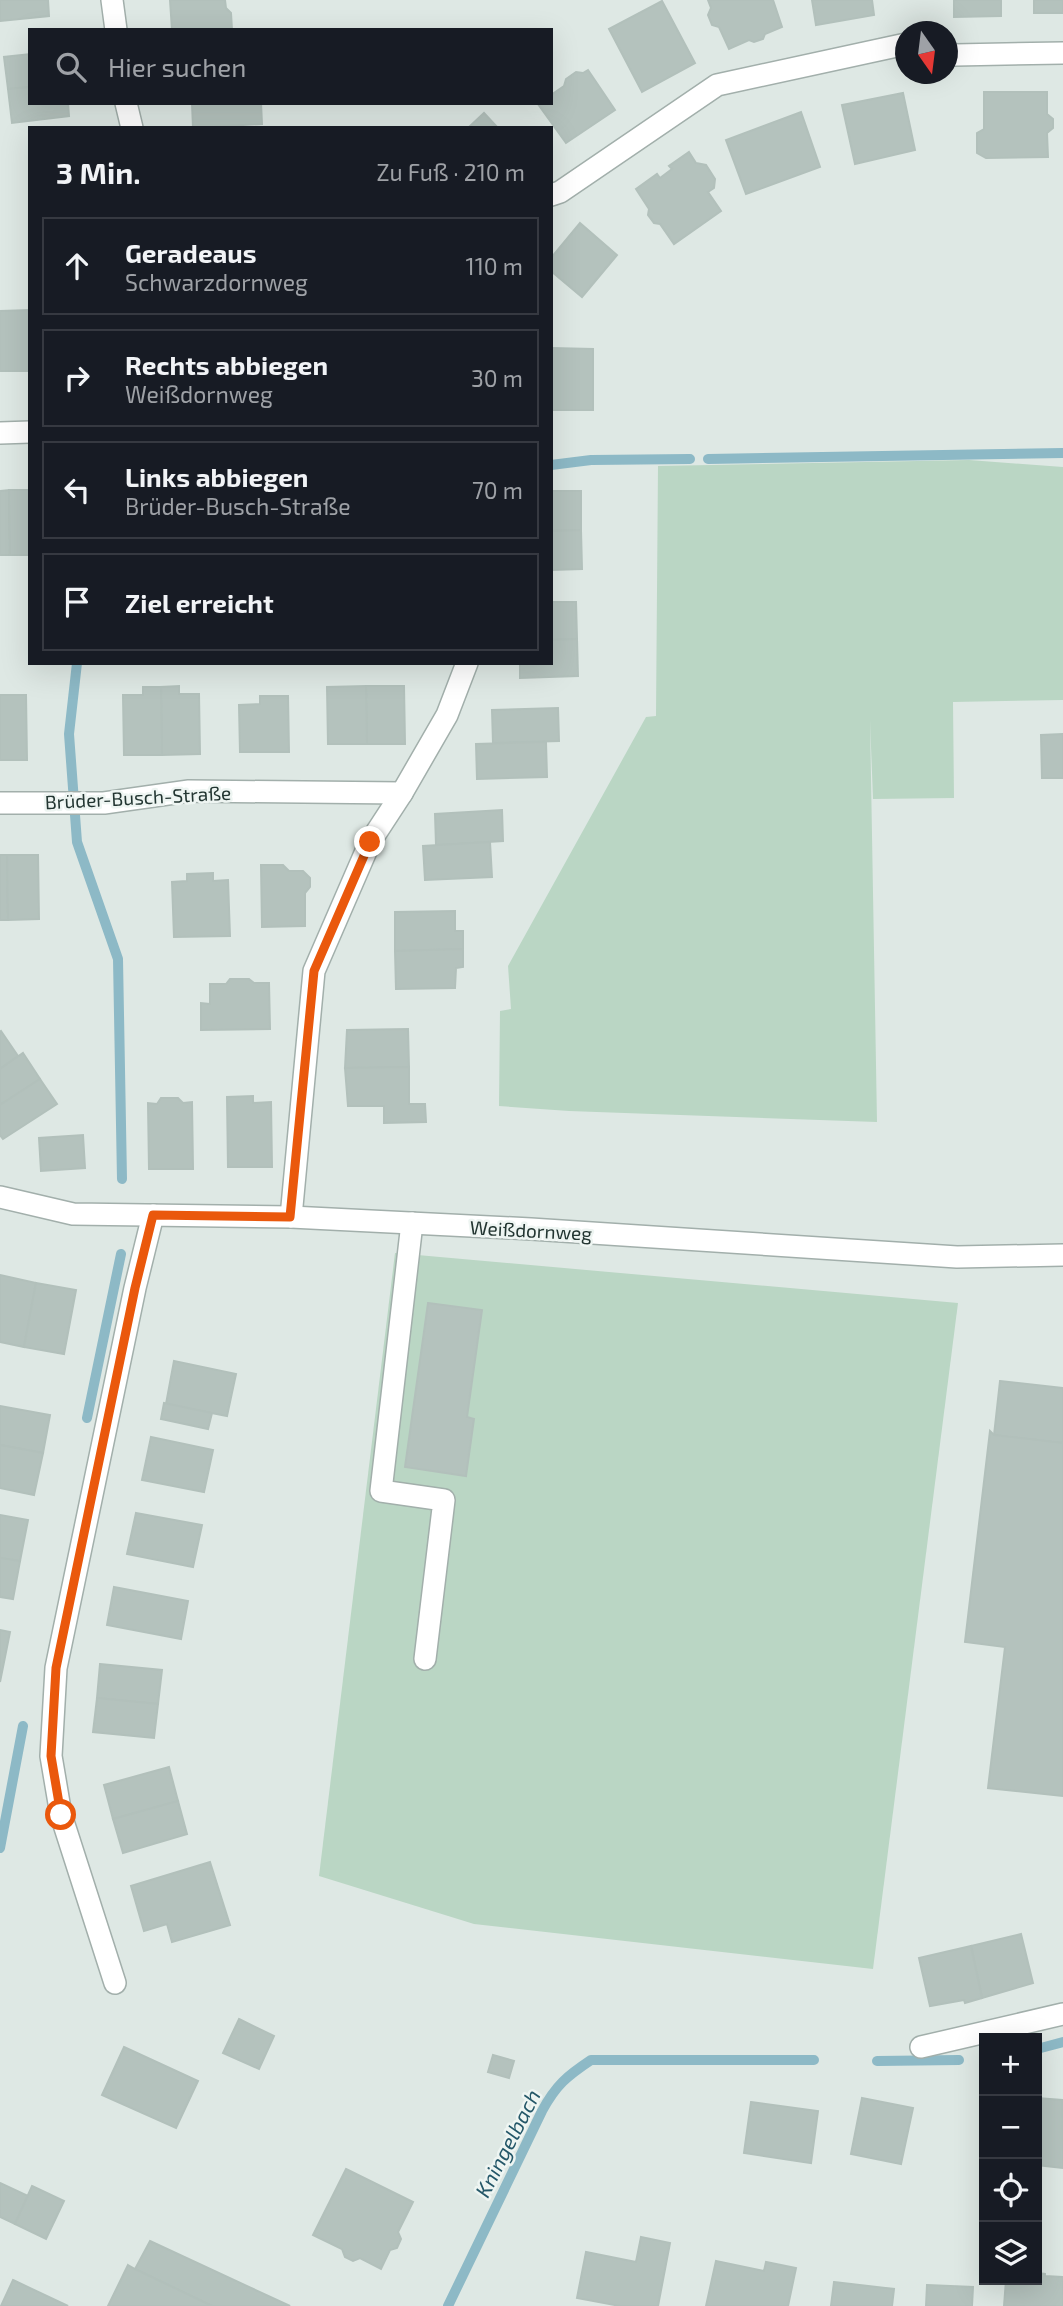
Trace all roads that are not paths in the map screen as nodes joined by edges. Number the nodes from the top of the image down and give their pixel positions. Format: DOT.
graph roads {
  1 [pos="111,0"];
  2 [pos="116,28"];
  3 [pos="895,46"];
  4 [pos="1063,53"];
  5 [pos="958,55"];
  6 [pos="126,105"];
  7 [pos="132,126"];
  8 [pos="553,194"];
  9 [pos="28,432"];
  10 [pos="0,433"];
  11 [pos="466,665"];
  12 [pos="402,793"];
  13 [pos="0,803"];
  14 [pos="0,1197"];
  15 [pos="153,1215"];
  16 [pos="290,1217"];
  17 [pos="412,1223"];
  18 [pos="1063,1255"];
  19 [pos="425,1659"];
  20 [pos="115,1983"];
  21 [pos="1063,2014"];
  22 [pos="921,2046"];
  1 -- 2 [label="street"];
  3 -- 8 [label="street"];
  4 -- 5 [label="street"];
  6 -- 7 [label="street"];
  9 -- 10 [label="street"];
  11 -- 12 [label="street"];
  12 -- 13 [label="street, Brüder-Busch-Straße"];
  12 -- 16 [label="street"];
  14 -- 15 [label="street, Weißdornweg"];
  15 -- 16 [label="street, Weißdornweg"];
  15 -- 20 [label="street"];
  16 -- 17 [label="street, Weißdornweg"];
  17 -- 18 [label="street, Weißdornweg"];
  17 -- 19 [label="street"];
  21 -- 22 [label="street"];
}
